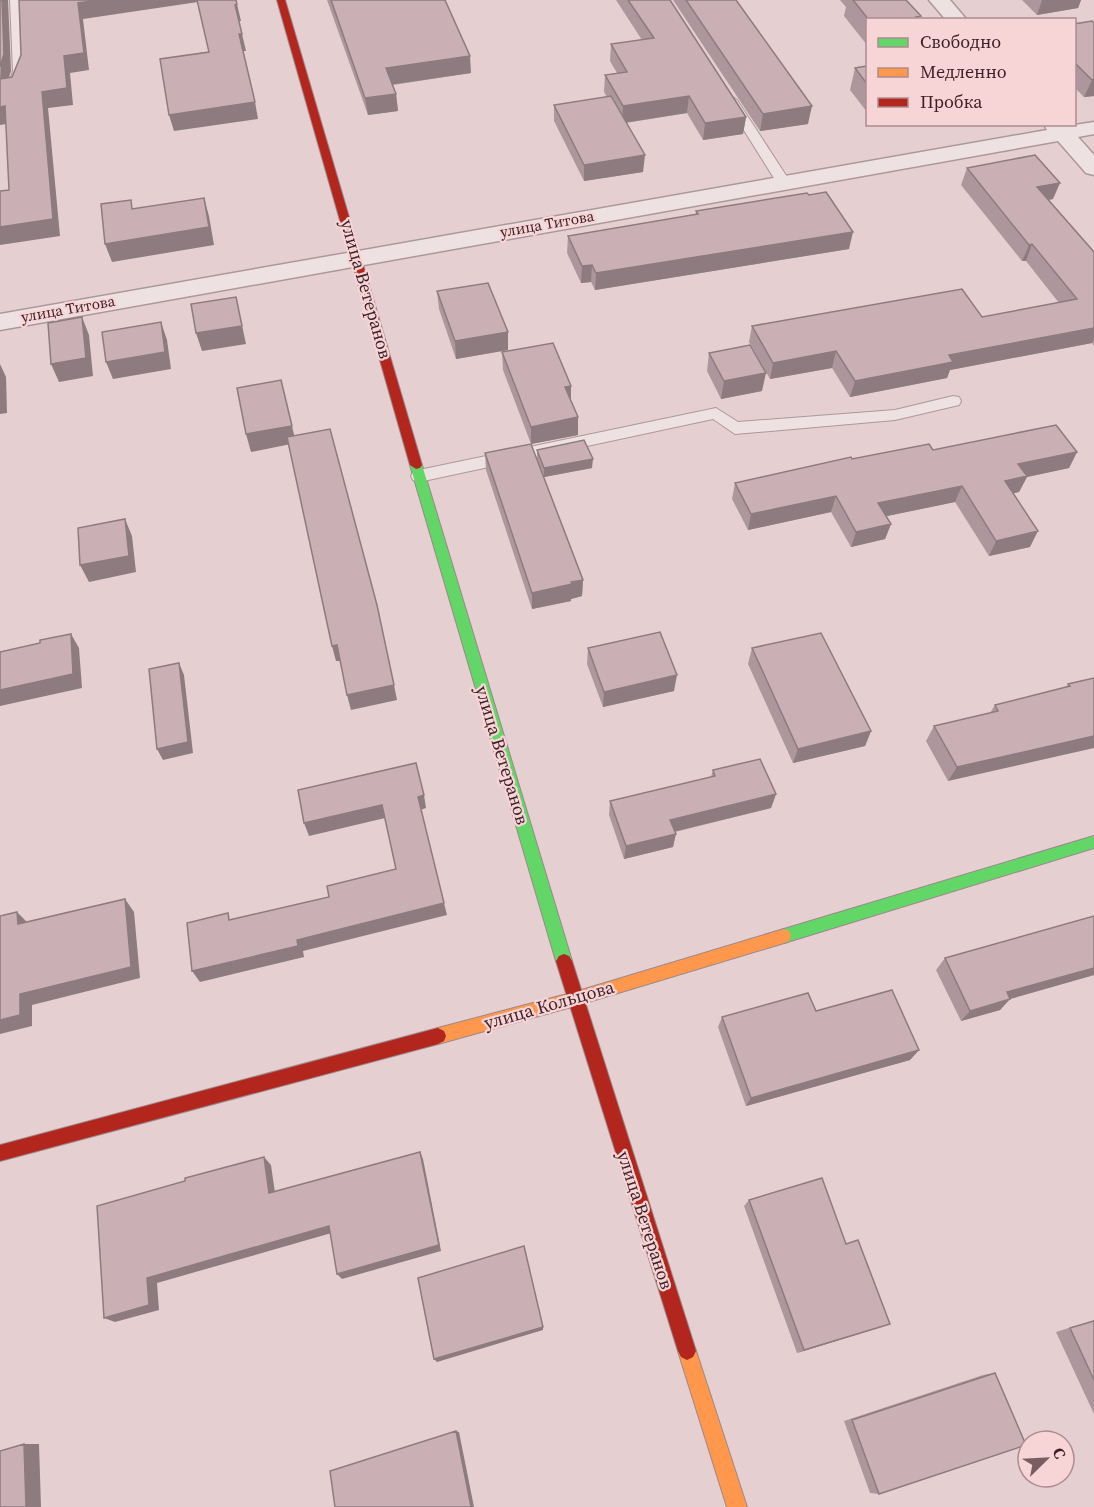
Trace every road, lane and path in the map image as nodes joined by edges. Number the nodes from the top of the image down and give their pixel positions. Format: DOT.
graph roads {
  1 [pos="16,0"];
  2 [pos="281,0"];
  3 [pos="939,0"];
  4 [pos="955,18"];
  5 [pos="721,84"];
  6 [pos="0,91"];
  7 [pos="1058,129"];
  8 [pos="1094,129"];
  9 [pos="1094,168"];
  10 [pos="784,183"];
  11 [pos="357,258"];
  12 [pos="0,322"];
  13 [pos="953,401"];
  14 [pos="419,476"];
  15 [pos="1094,842"];
  16 [pos="575,999"];
  17 [pos="0,1153"];
  18 [pos="737,1507"];
  1 -- 6 [label="lane"];
  2 -- 11 [label="street, улица Ветеранов"];
  3 -- 4 [label="street"];
  5 -- 10 [label="lane"];
  7 -- 8 [label="street, улица Титова"];
  7 -- 9 [label="street"];
  7 -- 10 [label="street, улица Титова"];
  10 -- 11 [label="street, улица Титова"];
  11 -- 12 [label="street, улица Титова"];
  11 -- 14 [label="street, улица Ветеранов"];
  13 -- 14 [label="lane"];
  14 -- 16 [label="street, улица Ветеранов"];
  15 -- 16 [label="street, улица Кольцова"];
  16 -- 17 [label="street, улица Кольцова"];
  16 -- 18 [label="street, улица Ветеранов"];
}
